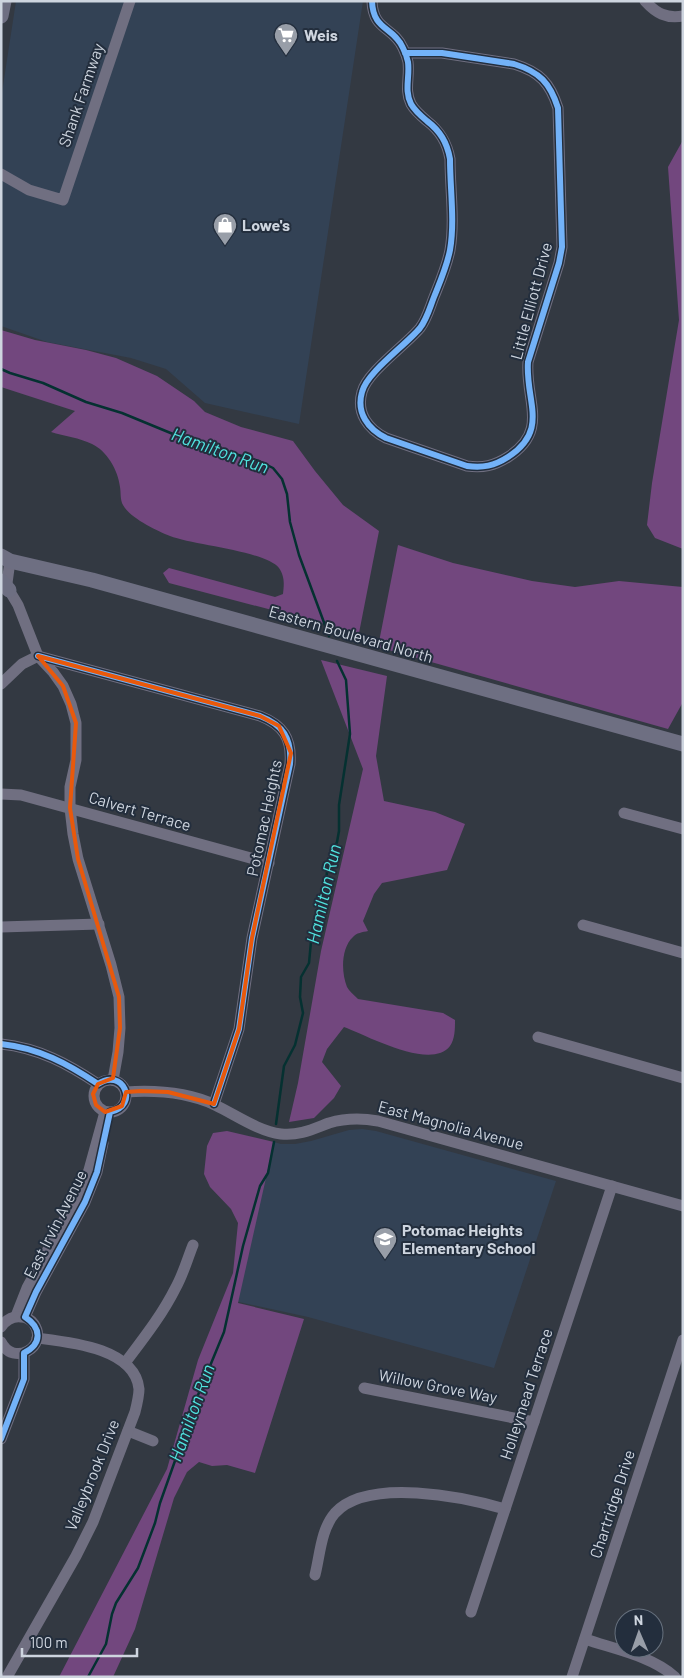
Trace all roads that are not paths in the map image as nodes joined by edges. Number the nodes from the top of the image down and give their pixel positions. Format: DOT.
graph roads {
  1 [pos="4,1"];
  2 [pos="130,1"];
  3 [pos="372,1"];
  4 [pos="645,1"];
  5 [pos="1,16"];
  6 [pos="683,16"];
  7 [pos="405,54"];
  8 [pos="1,174"];
  9 [pos="4,560"];
  10 [pos="5,586"];
  11 [pos="38,656"];
  12 [pos="1,684"];
  13 [pos="683,744"];
  14 [pos="1,794"];
  15 [pos="70,808"];
  16 [pos="624,813"];
  17 [pos="683,829"];
  18 [pos="269,863"];
  19 [pos="99,924"];
  20 [pos="583,925"];
  21 [pos="1,927"];
  22 [pos="683,953"];
  23 [pos="538,1037"];
  24 [pos="1,1044"];
  25 [pos="683,1078"];
  26 [pos="113,1080"];
  27 [pos="98,1084"];
  28 [pos="126,1092"];
  29 [pos="214,1104"];
  30 [pos="107,1112"];
  31 [pos="612,1186"];
  32 [pos="683,1206"];
  33 [pos="193,1245"];
  34 [pos="20,1317"];
  35 [pos="1,1327"];
  36 [pos="38,1338"];
  37 [pos="683,1340"];
  38 [pos="2,1345"];
  39 [pos="24,1353"];
  40 [pos="125,1363"];
  41 [pos="364,1388"];
  42 [pos="534,1422"];
  43 [pos="128,1431"];
  44 [pos="1,1439"];
  45 [pos="153,1441"];
  46 [pos="505,1509"];
  47 [pos="315,1575"];
  48 [pos="471,1612"];
  49 [pos="585,1639"];
  50 [pos="7,1677"];
  51 [pos="572,1677"];
  52 [pos="675,1677"];
  1 -- 5 [label="main road"];
  2 -- 8 [label="street, Shank Farmway"];
  3 -- 7 [label="street, Little Elliott Drive"];
  4 -- 6 [label="street"];
  7 -- 7 [label="street, Little Elliott Drive"];
  9 -- 10 [label="street"];
  9 -- 13 [label="main road, Eastern Boulevard North"];
  10 -- 11 [label="street"];
  11 -- 12 [label="street"];
  11 -- 15 [label="street"];
  11 -- 18 [label="street, Potomac Heights"];
  14 -- 15 [label="street, Calvert Terrace"];
  15 -- 18 [label="street, Calvert Terrace"];
  15 -- 19 [label="street"];
  16 -- 17 [label="street"];
  18 -- 29 [label="street, Potomac Heights"];
  19 -- 21 [label="street"];
  19 -- 26 [label="street"];
  20 -- 22 [label="street"];
  23 -- 25 [label="street"];
  24 -- 27 [label="street"];
  26 -- 27 [label="street"];
  26 -- 28 [label="street"];
  27 -- 30 [label="street"];
  28 -- 29 [label="street, East Magnolia Avenue"];
  28 -- 30 [label="street"];
  29 -- 31 [label="street, East Magnolia Avenue"];
  30 -- 34 [label="street, East Irvin Avenue"];
  31 -- 32 [label="street, East Magnolia Avenue"];
  31 -- 42 [label="street, Holleymead Terrace"];
  33 -- 40 [label="street"];
  34 -- 35 [label="street"];
  34 -- 36 [label="street"];
  36 -- 39 [label="street"];
  36 -- 40 [label="street"];
  37 -- 49 [label="street, Chartridge Drive"];
  38 -- 39 [label="street"];
  39 -- 44 [label="street"];
  40 -- 43 [label="street, Valleybrook Drive"];
  41 -- 42 [label="street, Willow Grove Way"];
  42 -- 46 [label="street, Holleymead Terrace"];
  43 -- 45 [label="street"];
  43 -- 50 [label="street, Valleybrook Drive"];
  46 -- 47 [label="street"];
  46 -- 48 [label="street, Holleymead Terrace"];
  49 -- 51 [label="street, Chartridge Drive"];
  49 -- 52 [label="street"];
}
